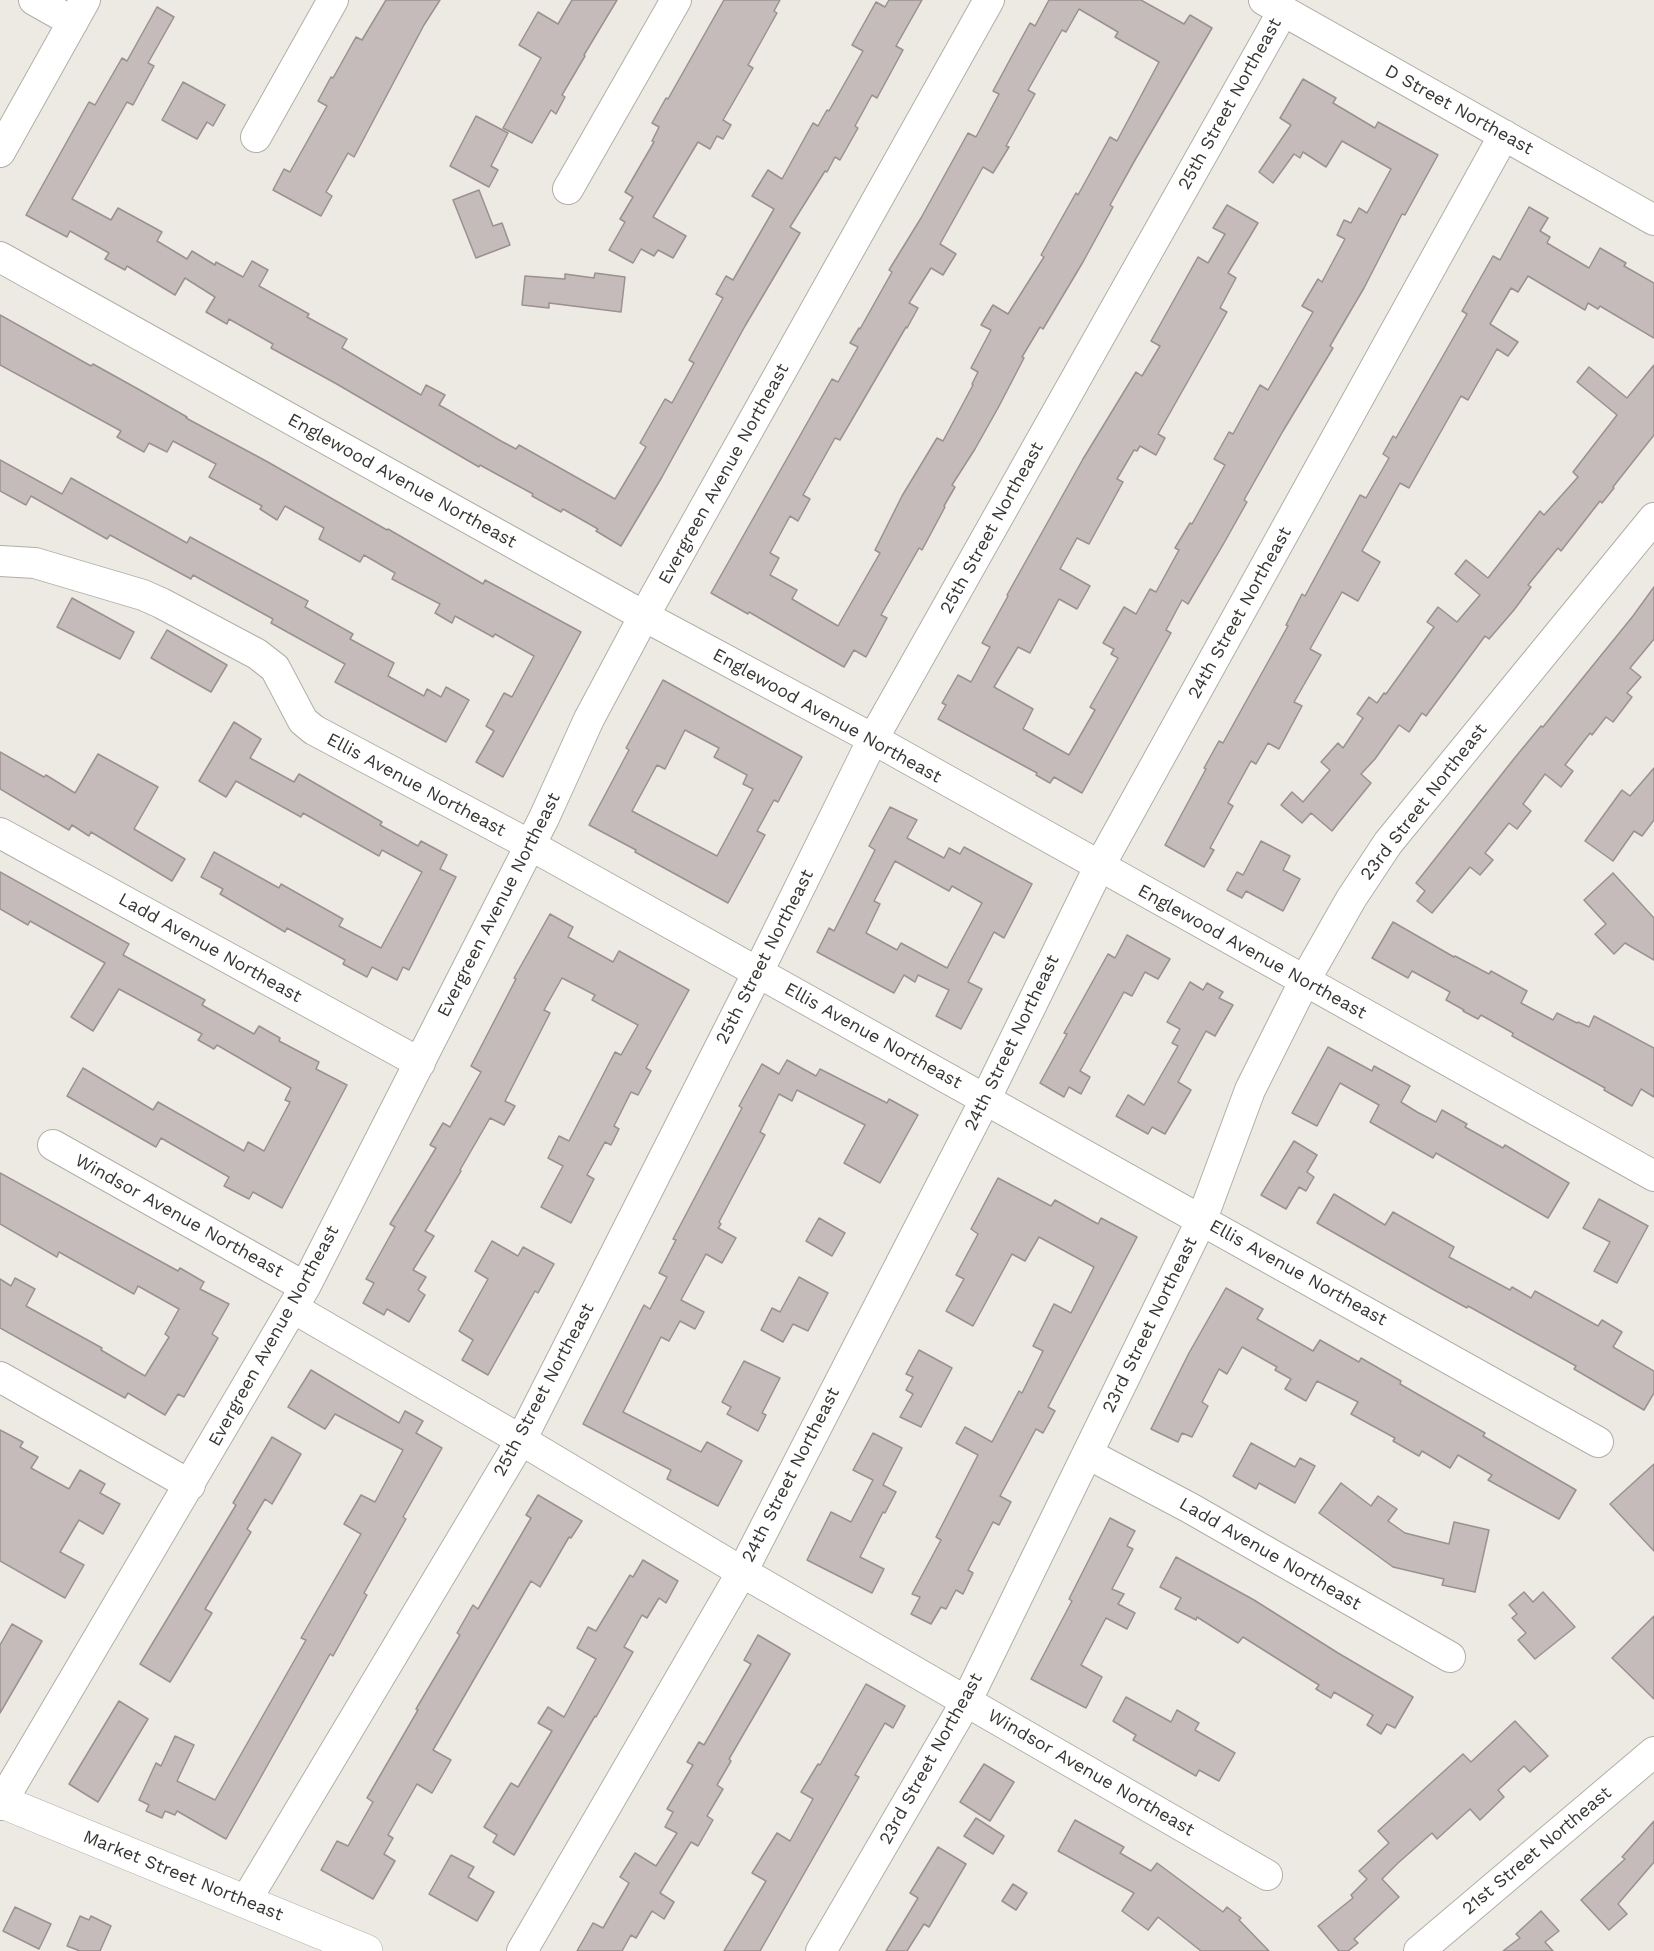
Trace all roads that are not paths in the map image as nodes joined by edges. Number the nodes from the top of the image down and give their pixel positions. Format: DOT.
graph roads {
  1 [pos="34,0"];
  2 [pos="333,0"];
  3 [pos="676,0"];
  4 [pos="989,0"];
  5 [pos="1273,5"];
  6 [pos="79,11"];
  7 [pos="1504,135"];
  8 [pos="256,137"];
  9 [pos="0,152"];
  10 [pos="568,189"];
  11 [pos="1654,220"];
  12 [pos="0,257"];
  13 [pos="1654,518"];
  14 [pos="0,561"];
  15 [pos="644,616"];
  16 [pos="873,740"];
  17 [pos="0,833"];
  18 [pos="530,845"];
  19 [pos="1099,867"];
  20 [pos="758,972"];
  21 [pos="1305,980"];
  22 [pos="420,1063"];
  23 [pos="986,1098"];
  24 [pos="53,1145"];
  25 [pos="1654,1176"];
  26 [pos="1202,1219"];
  27 [pos="299,1297"];
  28 [pos="0,1377"];
  29 [pos="521,1440"];
  30 [pos="1598,1442"];
  31 [pos="1088,1454"];
  32 [pos="190,1485"];
  33 [pos="742,1572"];
  34 [pos="1450,1657"];
  35 [pos="966,1702"];
  36 [pos="1654,1752"];
  37 [pos="1,1803"];
  38 [pos="1267,1875"];
  39 [pos="245,1902"];
  40 [pos="366,1951"];
  41 [pos="522,1951"];
  42 [pos="821,1951"];
  43 [pos="1419,1951"];
  1 -- 6 [label="street"];
  2 -- 8 [label="street"];
  3 -- 10 [label="street"];
  4 -- 15 [label="street, Evergreen Avenue Northeast"];
  5 -- 7 [label="street, D Street Northeast"];
  5 -- 16 [label="street, 25th Street Northeast"];
  6 -- 9 [label="street"];
  7 -- 11 [label="street, D Street Northeast"];
  7 -- 19 [label="street, 24th Street Northeast"];
  12 -- 15 [label="street, Englewood Avenue Northeast"];
  13 -- 21 [label="street, 23rd Street Northeast"];
  14 -- 18 [label="street, Ellis Avenue Northeast"];
  15 -- 16 [label="street, Englewood Avenue Northeast"];
  15 -- 18 [label="street, Evergreen Avenue Northeast"];
  16 -- 19 [label="street, Englewood Avenue Northeast"];
  16 -- 20 [label="street, 25th Street Northeast"];
  17 -- 22 [label="street, Ladd Avenue Northeast"];
  18 -- 20 [label="street, Ellis Avenue Northeast"];
  18 -- 22 [label="street, Evergreen Avenue Northeast"];
  19 -- 21 [label="street, Englewood Avenue Northeast"];
  19 -- 23 [label="street, 24th Street Northeast"];
  20 -- 23 [label="street, Ellis Avenue Northeast"];
  20 -- 29 [label="street, 25th Street Northeast"];
  21 -- 25 [label="street, Englewood Avenue Northeast"];
  21 -- 26 [label="street, 23rd Street Northeast"];
  22 -- 27 [label="street, Evergreen Avenue Northeast"];
  23 -- 26 [label="street, Ellis Avenue Northeast"];
  23 -- 33 [label="street, 24th Street Northeast"];
  24 -- 27 [label="street, Windsor Avenue Northeast"];
  26 -- 30 [label="street, Ellis Avenue Northeast"];
  26 -- 31 [label="street, 23rd Street Northeast"];
  27 -- 29 [label="street, Windsor Avenue Northeast"];
  27 -- 32 [label="street, Evergreen Avenue Northeast"];
  28 -- 32 [label="street"];
  29 -- 33 [label="street, Windsor Avenue Northeast"];
  29 -- 39 [label="street, 25th Street Northeast"];
  31 -- 34 [label="street, Ladd Avenue Northeast"];
  31 -- 35 [label="street, 23rd Street Northeast"];
  32 -- 37 [label="street, Evergreen Avenue Northeast"];
  33 -- 35 [label="street, Windsor Avenue Northeast"];
  33 -- 41 [label="street, 24th Street Northeast"];
  35 -- 38 [label="street, Windsor Avenue Northeast"];
  35 -- 42 [label="street, 23rd Street Northeast"];
  36 -- 43 [label="street, 21st Street Northeast"];
  37 -- 39 [label="main road, Market Street Northeast"];
  39 -- 40 [label="main road, Market Street Northeast"];
}
